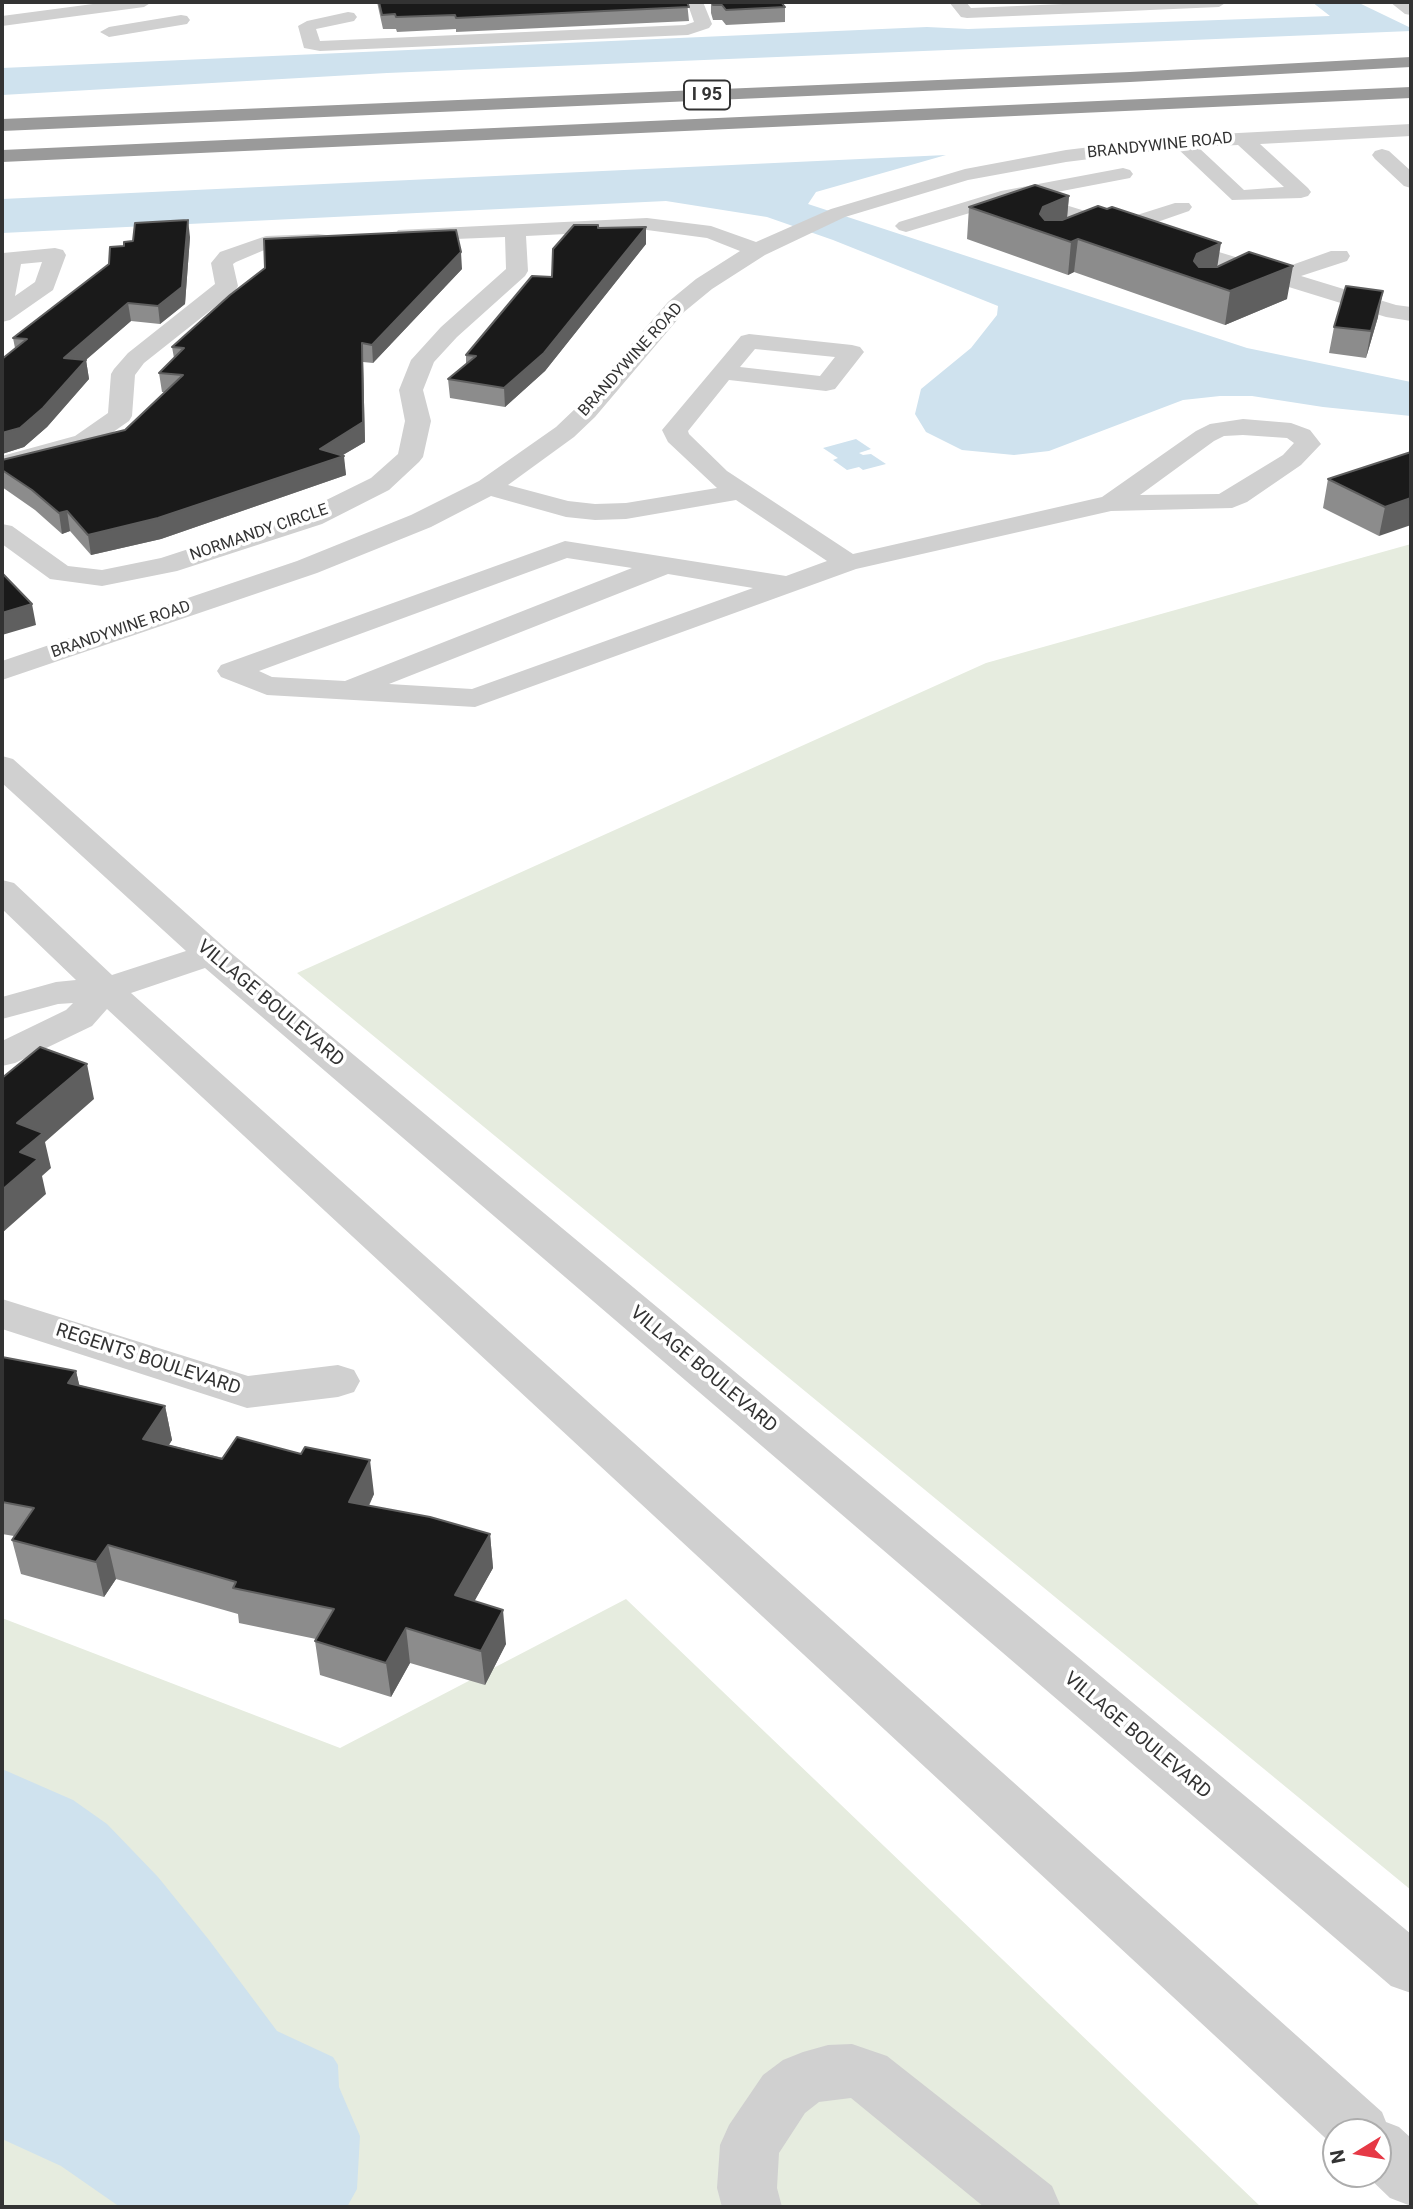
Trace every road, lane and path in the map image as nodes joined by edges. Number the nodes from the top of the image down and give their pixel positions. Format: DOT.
graph roads {
  1 [pos="144,2"];
  2 [pos="957,2"];
  3 [pos="1219,2"];
  4 [pos="1398,2"];
  5 [pos="700,4"];
  6 [pos="344,9"];
  7 [pos="1411,10"];
  8 [pos="76,12"];
  9 [pos="181,20"];
  10 [pos="2,21"];
  11 [pos="351,45"];
  12 [pos="1411,62"];
  13 [pos="1411,92"];
  14 [pos="2,125"];
  15 [pos="1411,130"];
  16 [pos="1242,138"];
  17 [pos="1181,142"];
  18 [pos="1411,153"];
  19 [pos="1382,155"];
  20 [pos="2,156"];
  21 [pos="1356,156"];
  22 [pos="1293,159"];
  23 [pos="1267,160"];
  24 [pos="1205,165"];
  25 [pos="1182,167"];
  26 [pos="1139,172"];
  27 [pos="1411,182"];
  28 [pos="1008,195"];
  29 [pos="1182,207"];
  30 [pos="906,226"];
  31 [pos="1111,226"];
  32 [pos="512,230"];
  33 [pos="388,236"];
  34 [pos="1072,237"];
  35 [pos="347,238"];
  36 [pos="757,250"];
  37 [pos="1339,256"];
  38 [pos="1254,269"];
  39 [pos="1278,277"];
  40 [pos="1223,283"];
  41 [pos="2,302"];
  42 [pos="1411,314"];
  43 [pos="2,315"];
  44 [pos="723,372"];
  45 [pos="2,464"];
  46 [pos="498,480"];
  47 [pos="728,484"];
  48 [pos="1111,503"];
  49 [pos="2,532"];
  50 [pos="848,564"];
  51 [pos="665,565"];
  52 [pos="789,585"];
  53 [pos="2,671"];
  54 [pos="345,691"];
  55 [pos="2,766"];
  56 [pos="2,890"];
  57 [pos="211,955"];
  58 [pos="106,989"];
  59 [pos="2,1009"];
  60 [pos="2,1055"];
  61 [pos="2,1314"];
  62 [pos="338,1381"];
  63 [pos="1411,1968"];
  64 [pos="1346,2118"];
  65 [pos="1392,2160"];
  66 [pos="1411,2177"];
  67 [pos="752,2207"];
  68 [pos="1031,2207"];
  1 -- 8 [label="street"];
  2 -- 3 [label="street"];
  4 -- 7 [label="street"];
  5 -- 11 [label="street"];
  6 -- 11 [label="street"];
  6 -- 11 [label="street"];
  8 -- 9 [label="street"];
  8 -- 10 [label="street"];
  12 -- 14 [label="highway, I 95"];
  13 -- 20 [label="highway, I 95"];
  15 -- 16 [label="street, BRANDYWINE ROAD"];
  16 -- 17 [label="street, BRANDYWINE ROAD"];
  16 -- 23 [label="street"];
  17 -- 24 [label="street"];
  17 -- 36 [label="street, BRANDYWINE ROAD"];
  18 -- 19 [label="street"];
  19 -- 21 [label="street"];
  19 -- 27 [label="street"];
  22 -- 23 [label="street"];
  23 -- 24 [label="street"];
  23 -- 24 [label="street"];
  24 -- 25 [label="street"];
  26 -- 28 [label="street"];
  28 -- 30 [label="street"];
  28 -- 31 [label="street"];
  29 -- 31 [label="street"];
  31 -- 34 [label="street"];
  31 -- 38 [label="street"];
  32 -- 33 [label="street"];
  32 -- 36 [label="street"];
  32 -- 49 [label="street, NORMANDY CIRCLE"];
  35 -- 45 [label="street"];
  36 -- 46 [label="street, BRANDYWINE ROAD"];
  37 -- 39 [label="street"];
  38 -- 39 [label="street"];
  38 -- 40 [label="street"];
  39 -- 42 [label="street"];
  41 -- 43 [label="street"];
  44 -- 47 [label="street"];
  46 -- 47 [label="street"];
  46 -- 53 [label="street, BRANDYWINE ROAD"];
  47 -- 50 [label="street"];
  48 -- 48 [label="street"];
  48 -- 50 [label="street"];
  50 -- 52 [label="street"];
  51 -- 52 [label="street"];
  51 -- 54 [label="street"];
  51 -- 54 [label="street"];
  52 -- 54 [label="street"];
  55 -- 57 [label="street, VILLAGE BOULEVARD"];
  56 -- 58 [label="street"];
  57 -- 58 [label="street"];
  57 -- 63 [label="street, VILLAGE BOULEVARD"];
  58 -- 59 [label="street"];
  58 -- 60 [label="street"];
  58 -- 64 [label="street"];
  61 -- 62 [label="street, REGENTS BOULEVARD"];
  65 -- 66 [label="street"];
  67 -- 68 [label="street"];
}
